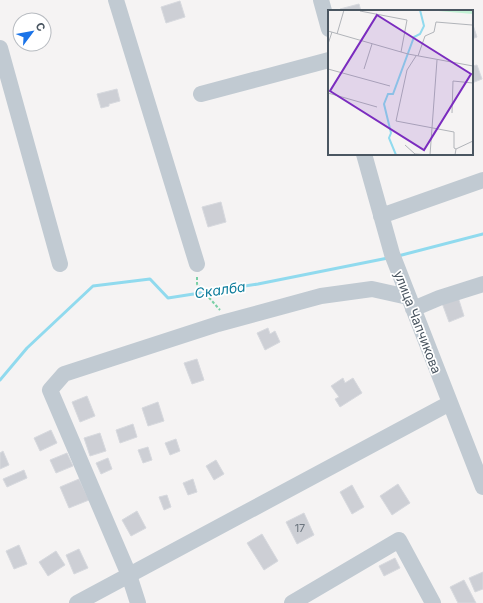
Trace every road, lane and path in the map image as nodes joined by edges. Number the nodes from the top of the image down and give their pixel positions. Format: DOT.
graph roads {
  1 [pos="116,0"];
  2 [pos="321,0"];
  3 [pos="328,25"];
  4 [pos="0,48"];
  5 [pos="328,60"];
  6 [pos="201,94"];
  7 [pos="364,155"];
  8 [pos="483,180"];
  9 [pos="381,216"];
  10 [pos="60,264"];
  11 [pos="198,264"];
  12 [pos="483,284"];
  13 [pos="411,303"];
  14 [pos="218,324"];
  15 [pos="450,403"];
  16 [pos="483,487"];
  17 [pos="129,575"];
  18 [pos="77,603"];
  19 [pos="138,603"];
  20 [pos="292,603"];
  21 [pos="433,603"];
  1 -- 11 [label="street"];
  2 -- 3 [label="street"];
  4 -- 10 [label="street"];
  5 -- 6 [label="street"];
  7 -- 9 [label="street, улица Чапчикова"];
  8 -- 9 [label="street"];
  9 -- 13 [label="street, улица Чапчикова"];
  11 -- 14 [label="path"];
  12 -- 13 [label="street"];
  13 -- 14 [label="street"];
  13 -- 15 [label="street, улица Чапчикова"];
  14 -- 17 [label="street"];
  15 -- 16 [label="street, улица Чапчикова"];
  15 -- 17 [label="street"];
  17 -- 18 [label="street"];
  17 -- 19 [label="street"];
  20 -- 21 [label="street"];
}
